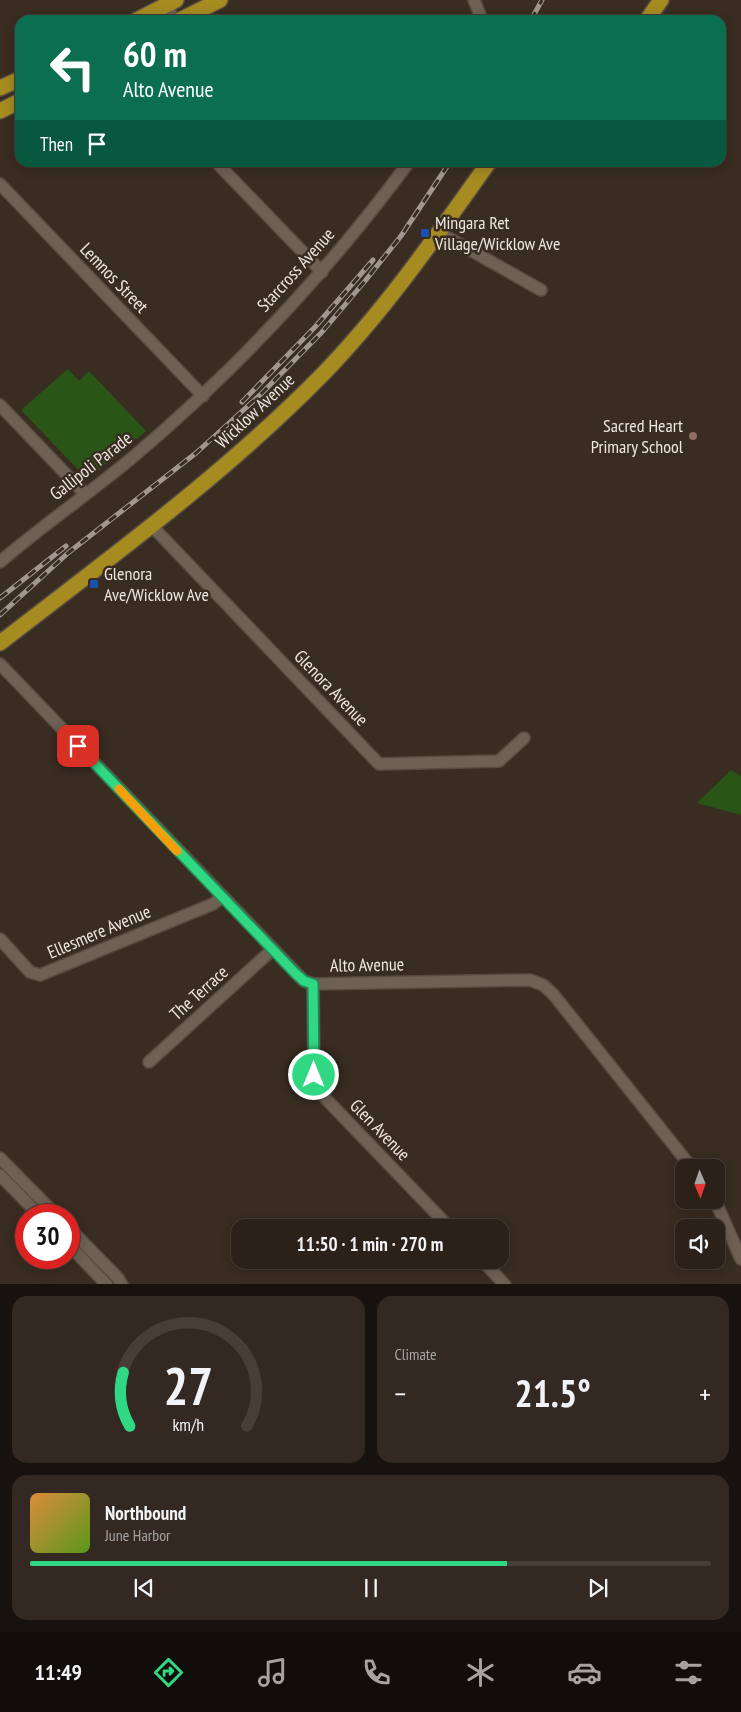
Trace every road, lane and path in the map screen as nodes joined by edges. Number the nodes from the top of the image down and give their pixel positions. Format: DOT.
graph roads {
  1 [pos="220,0"];
  2 [pos="474,0"];
  3 [pos="661,0"];
  4 [pos="169,2"];
  5 [pos="147,15"];
  6 [pos="173,15"];
  7 [pos="190,15"];
  8 [pos="480,15"];
  9 [pos="650,15"];
  10 [pos="15,80"];
  11 [pos="0,88"];
  12 [pos="15,104"];
  13 [pos="0,111"];
  14 [pos="221,167"];
  15 [pos="405,167"];
  16 [pos="486,167"];
  17 [pos="0,184"];
  18 [pos="440,233"];
  19 [pos="322,272"];
  20 [pos="541,290"];
  21 [pos="203,396"];
  22 [pos="0,405"];
  23 [pos="84,494"];
  24 [pos="151,525"];
  25 [pos="0,562"];
  26 [pos="0,643"];
  27 [pos="0,664"];
  28 [pos="524,738"];
  29 [pos="222,897"];
  30 [pos="0,939"];
  31 [pos="273,950"];
  32 [pos="313,984"];
  33 [pos="149,1062"];
  34 [pos="0,1158"];
  35 [pos="685,1159"];
  36 [pos="0,1175"];
  37 [pos="29,1204"];
  38 [pos="45,1204"];
  39 [pos="720,1209"];
  40 [pos="441,1219"];
  41 [pos="80,1240"];
  42 [pos="80,1256"];
  43 [pos="741,1259"];
  44 [pos="491,1269"];
  45 [pos="108,1284"];
  46 [pos="122,1284"];
  47 [pos="505,1284"];
  1 -- 7 [label="main road"];
  2 -- 8 [label="street"];
  3 -- 9 [label="main road"];
  4 -- 5 [label="main road"];
  4 -- 6 [label="street"];
  10 -- 11 [label="main road"];
  12 -- 13 [label="main road"];
  14 -- 19 [label="street"];
  15 -- 19 [label="street, Starcross Avenue"];
  16 -- 18 [label="main road, Wicklow Avenue"];
  17 -- 21 [label="street, Lemnos Street"];
  18 -- 20 [label="street"];
  18 -- 24 [label="main road, Wicklow Avenue"];
  19 -- 21 [label="street, Starcross Avenue"];
  21 -- 23 [label="street, Gallipoli Parade"];
  22 -- 23 [label="street"];
  23 -- 25 [label="street, Gallipoli Parade"];
  24 -- 26 [label="main road, Wicklow Avenue"];
  24 -- 28 [label="street, Glenora Avenue"];
  27 -- 29 [label="street, Alto Avenue"];
  29 -- 30 [label="street, Ellesmere Avenue"];
  29 -- 31 [label="street, Alto Avenue"];
  31 -- 32 [label="street, Alto Avenue"];
  31 -- 33 [label="street, The Terrace"];
  32 -- 35 [label="street, Alto Avenue"];
  32 -- 40 [label="street, Glen Avenue"];
  34 -- 38 [label="street"];
  36 -- 37 [label="street"];
  39 -- 43 [label="street"];
  41 -- 46 [label="street"];
  42 -- 45 [label="street"];
  44 -- 47 [label="street"];
}
